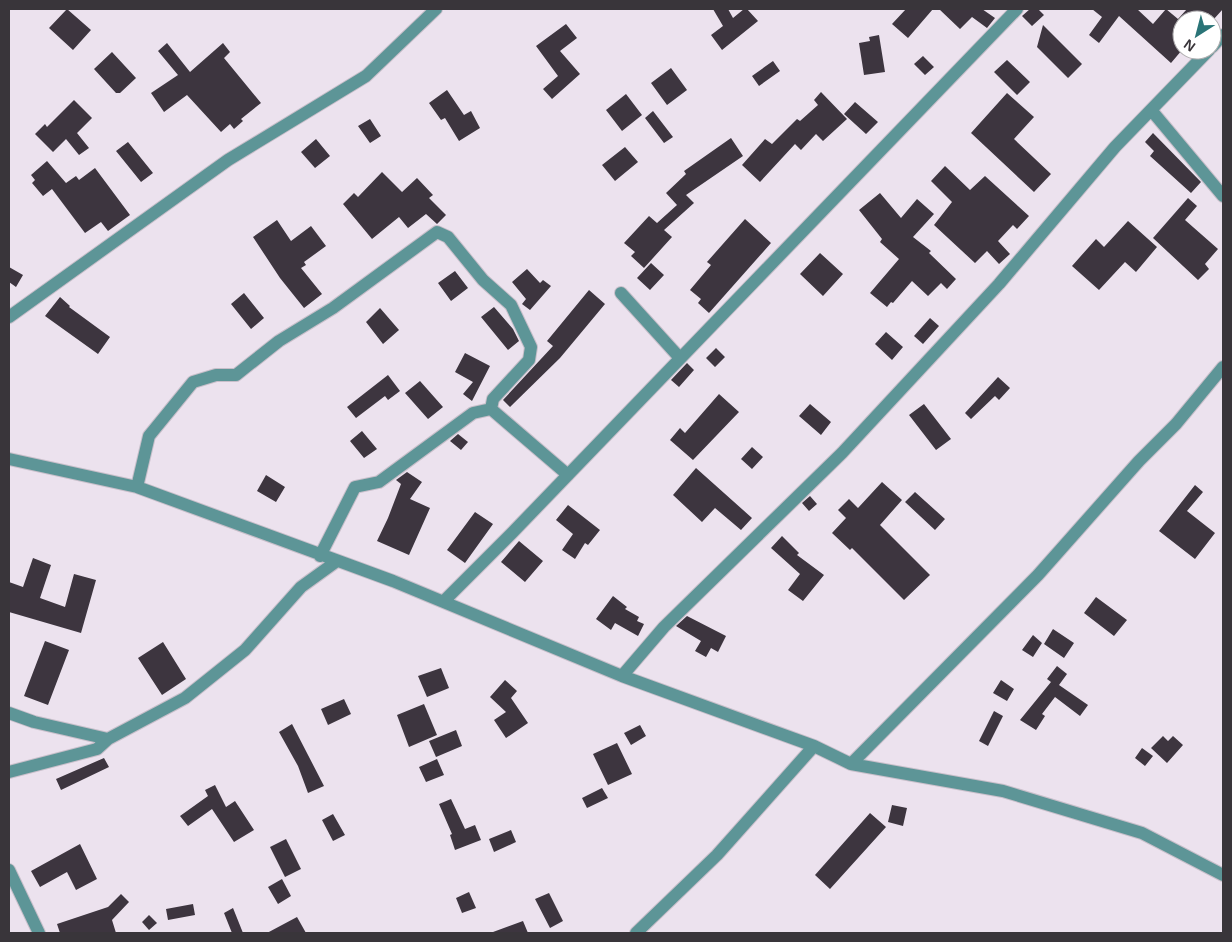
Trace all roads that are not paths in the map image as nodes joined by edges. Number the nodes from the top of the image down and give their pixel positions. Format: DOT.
graph roads {
  1 [pos="436,9"];
  2 [pos="1017,9"];
  3 [pos="1200,60"];
  4 [pos="1152,111"];
  5 [pos="1223,196"];
  6 [pos="621,292"];
  7 [pos="9,317"];
  8 [pos="679,357"];
  9 [pos="1223,367"];
  10 [pos="491,409"];
  11 [pos="9,459"];
  12 [pos="568,475"];
  13 [pos="137,487"];
  14 [pos="320,556"];
  15 [pos="337,561"];
  16 [pos="444,601"];
  17 [pos="622,676"];
  18 [pos="9,713"];
  19 [pos="108,738"];
  20 [pos="814,746"];
  21 [pos="851,764"];
  22 [pos="9,772"];
  23 [pos="9,870"];
  24 [pos="1223,875"];
  25 [pos="39,933"];
  26 [pos="636,933"];
  1 -- 7 [label="street"];
  2 -- 8 [label="street"];
  3 -- 4 [label="street"];
  4 -- 5 [label="street"];
  4 -- 17 [label="street"];
  6 -- 8 [label="street"];
  8 -- 12 [label="street"];
  9 -- 21 [label="street"];
  10 -- 12 [label="street"];
  10 -- 13 [label="street"];
  10 -- 14 [label="street"];
  11 -- 13 [label="street"];
  12 -- 16 [label="street"];
  13 -- 14 [label="street"];
  14 -- 15 [label="street"];
  15 -- 16 [label="street"];
  15 -- 19 [label="street"];
  16 -- 17 [label="street"];
  17 -- 20 [label="street"];
  18 -- 19 [label="street"];
  19 -- 22 [label="street"];
  20 -- 21 [label="street"];
  20 -- 26 [label="street"];
  21 -- 24 [label="street"];
  23 -- 25 [label="street"];
}
